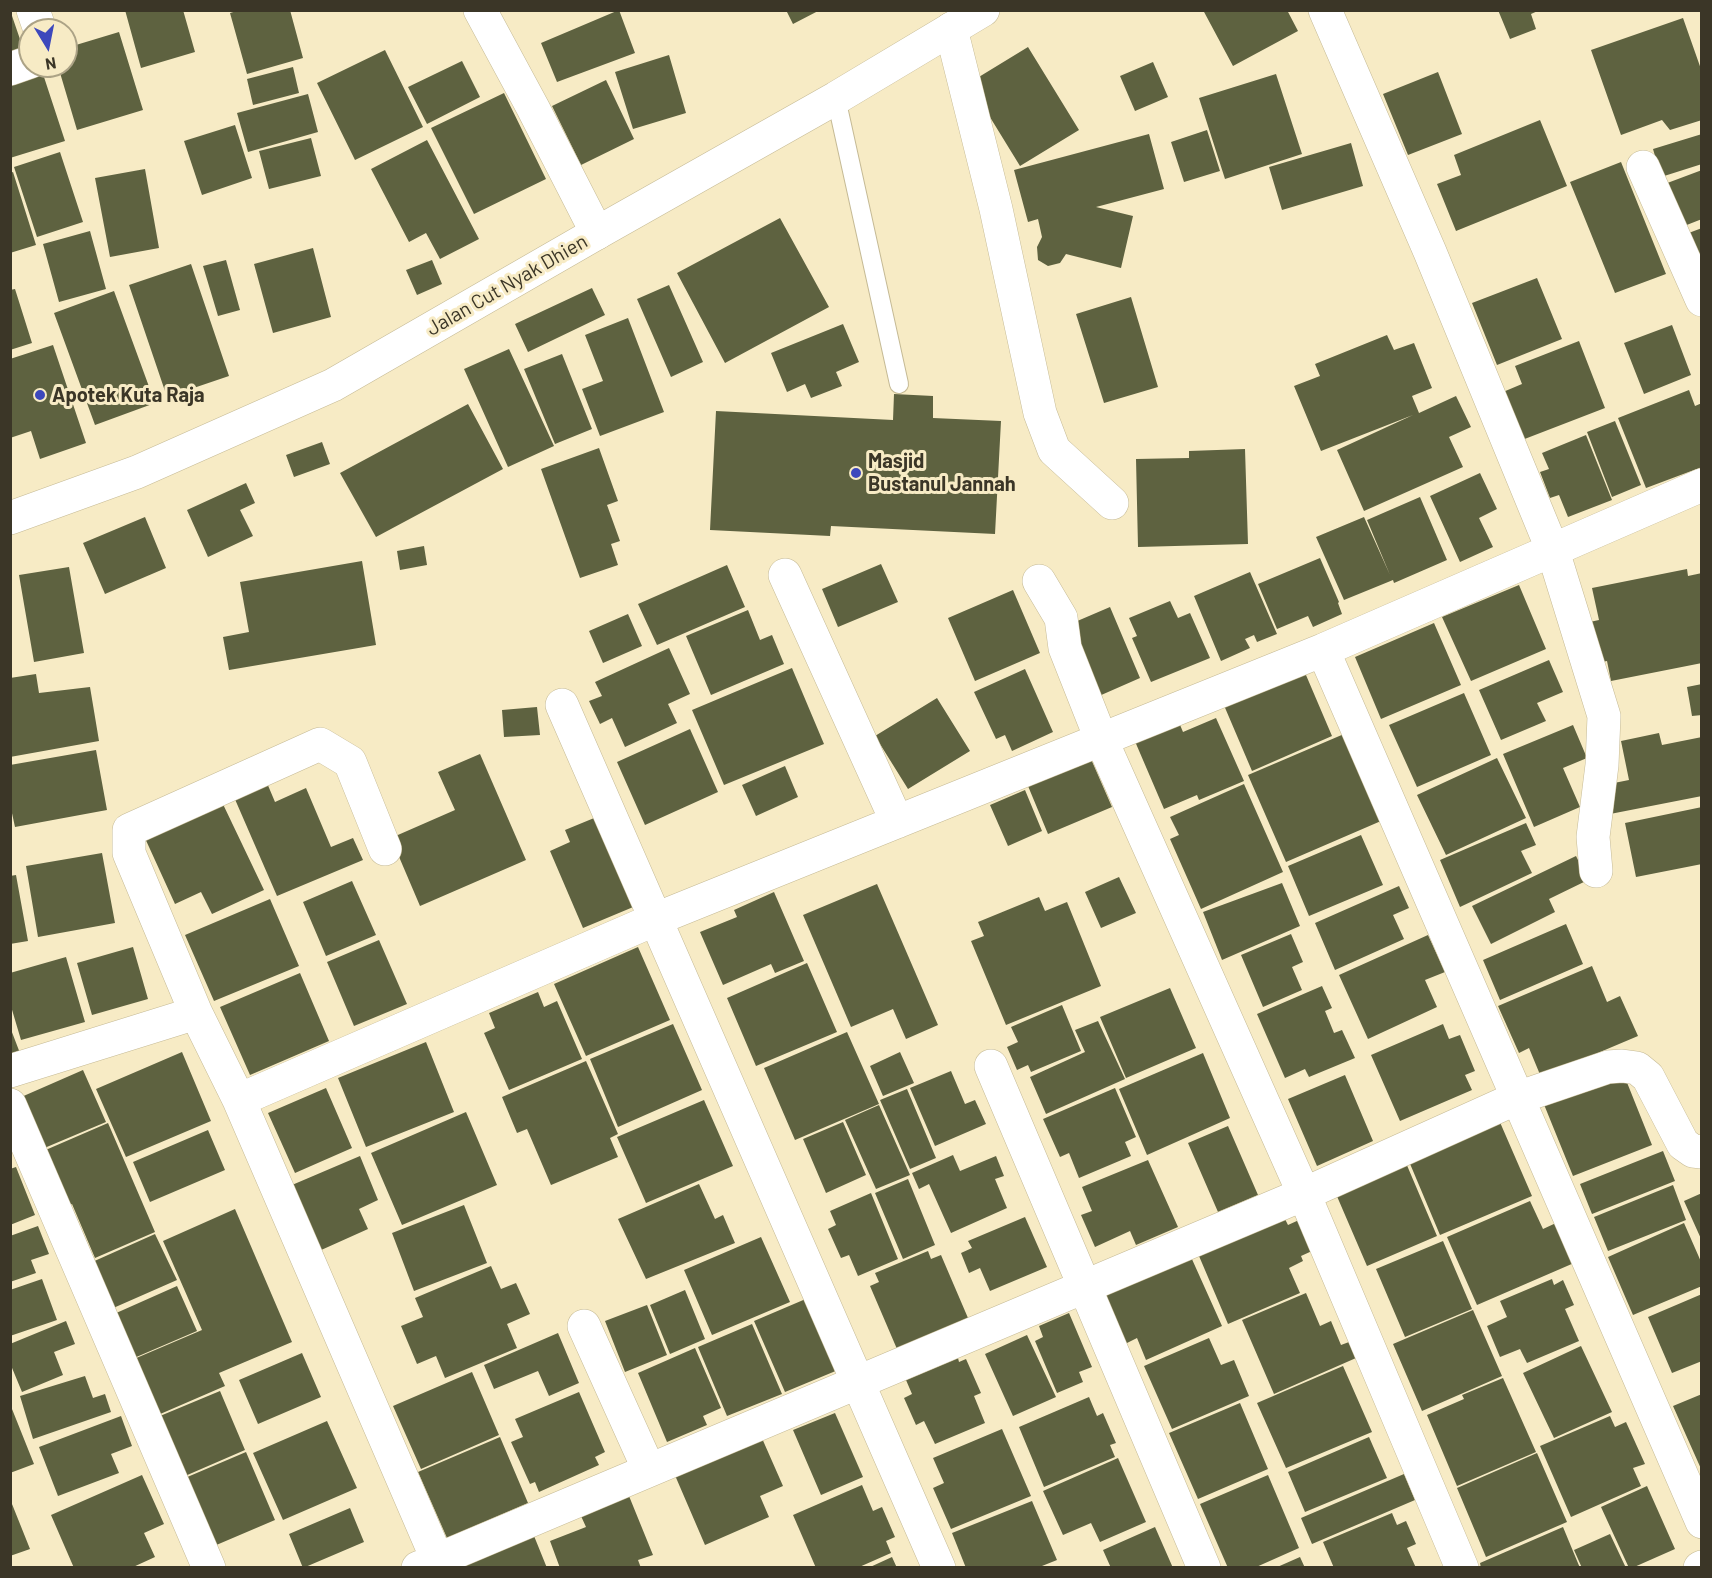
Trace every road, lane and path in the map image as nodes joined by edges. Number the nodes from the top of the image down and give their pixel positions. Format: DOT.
graph roads {
  1 [pos="480,10"];
  2 [pos="983,10"];
  3 [pos="1325,10"];
  4 [pos="951,29"];
  5 [pos="836,98"];
  6 [pos="1642,167"];
  7 [pos="597,233"];
  8 [pos="1701,300"];
  9 [pos="899,384"];
  10 [pos="1701,485"];
  11 [pos="1112,503"];
  12 [pos="10,518"];
  13 [pos="1553,551"];
  14 [pos="785,575"];
  15 [pos="1039,581"];
  16 [pos="1323,650"];
  17 [pos="562,705"];
  18 [pos="1101,740"];
  19 [pos="897,822"];
  20 [pos="385,849"];
  21 [pos="1596,871"];
  22 [pos="656,919"];
  23 [pos="196,1013"];
  24 [pos="991,1066"];
  25 [pos="10,1071"];
  26 [pos="1517,1098"];
  27 [pos="239,1100"];
  28 [pos="10,1105"];
  29 [pos="1701,1152"];
  30 [pos="1304,1194"];
  31 [pos="1086,1287"];
  32 [pos="584,1326"];
  33 [pos="857,1383"];
  34 [pos="649,1470"];
  35 [pos="1701,1522"];
  36 [pos="432,1565"];
  37 [pos="209,1568"];
  38 [pos="939,1568"];
  39 [pos="1204,1568"];
  40 [pos="1462,1568"];
  1 -- 7 [label="main road"];
  2 -- 4 [label="main road, Jalan Cut Nyak Dhien"];
  3 -- 13 [label="main road"];
  4 -- 5 [label="main road, Jalan Cut Nyak Dhien"];
  4 -- 11 [label="main road"];
  5 -- 7 [label="main road, Jalan Cut Nyak Dhien"];
  5 -- 9 [label="lane"];
  6 -- 8 [label="main road"];
  7 -- 12 [label="main road, Jalan Cut Nyak Dhien"];
  10 -- 13 [label="main road"];
  13 -- 16 [label="main road"];
  13 -- 21 [label="main road"];
  14 -- 19 [label="main road"];
  15 -- 18 [label="main road"];
  16 -- 18 [label="main road"];
  16 -- 26 [label="main road"];
  17 -- 22 [label="main road"];
  18 -- 19 [label="main road"];
  18 -- 30 [label="main road"];
  19 -- 22 [label="main road"];
  20 -- 23 [label="main road"];
  22 -- 27 [label="main road"];
  22 -- 33 [label="main road"];
  23 -- 25 [label="main road"];
  23 -- 27 [label="main road"];
  24 -- 31 [label="main road"];
  26 -- 29 [label="main road"];
  26 -- 30 [label="main road"];
  26 -- 35 [label="main road"];
  27 -- 36 [label="main road"];
  28 -- 37 [label="main road"];
  30 -- 31 [label="main road"];
  30 -- 40 [label="main road"];
  31 -- 33 [label="main road"];
  31 -- 39 [label="main road"];
  32 -- 34 [label="main road"];
  33 -- 34 [label="main road"];
  33 -- 38 [label="main road"];
  34 -- 36 [label="main road"];
}
